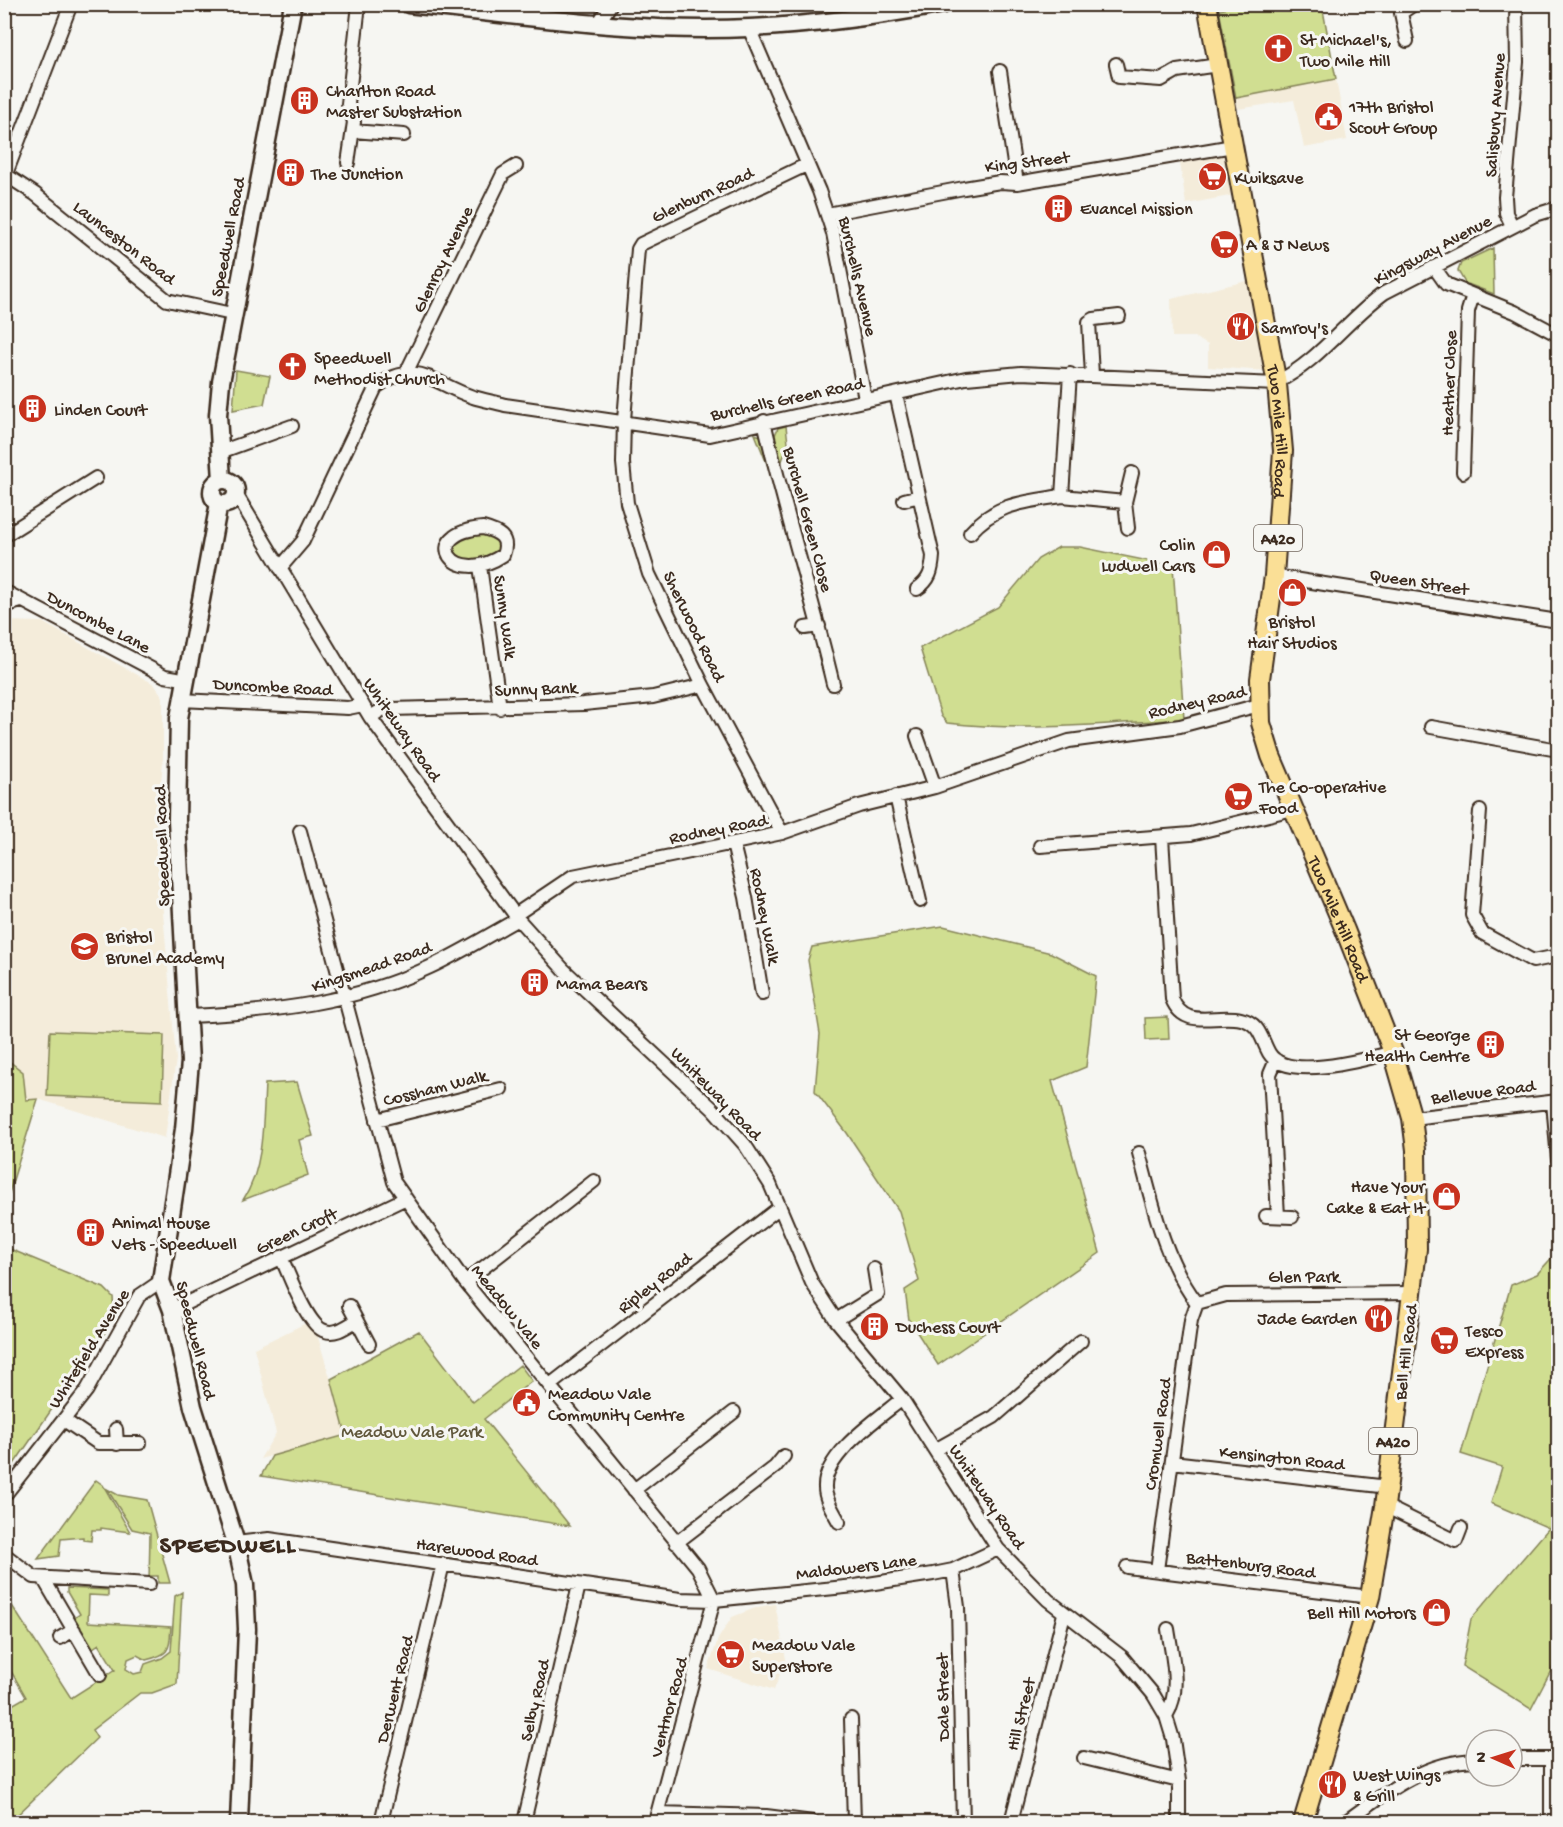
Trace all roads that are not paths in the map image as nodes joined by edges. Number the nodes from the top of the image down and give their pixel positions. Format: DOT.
graph roads {
  1 [pos="71,4"];
  2 [pos="293,4"];
  3 [pos="359,4"];
  4 [pos="408,4"];
  5 [pos="611,4"];
  6 [pos="944,4"];
  7 [pos="1207,4"];
  8 [pos="1414,4"];
  9 [pos="1516,4"];
  10 [pos="599,22"];
  11 [pos="749,28"];
  12 [pos="1407,41"];
  13 [pos="1116,64"];
  14 [pos="1218,65"];
  15 [pos="1000,71"];
  16 [pos="353,131"];
  17 [pos="404,135"];
  18 [pos="1233,146"];
  19 [pos="348,163"];
  20 [pos="806,165"];
  21 [pos="516,166"];
  22 [pos="6,171"];
  23 [pos="1017,183"];
  24 [pos="1558,208"];
  25 [pos="827,214"];
  26 [pos="1512,226"];
  27 [pos="1434,267"];
  28 [pos="1473,295"];
  29 [pos="232,315"];
  30 [pos="1119,316"];
  31 [pos="1558,335"];
  32 [pos="406,373"];
  33 [pos="1070,374"];
  34 [pos="1092,375"];
  35 [pos="1277,383"];
  36 [pos="896,394"];
  37 [pos="865,399"];
  38 [pos="624,420"];
  39 [pos="764,421"];
  40 [pos="292,426"];
  41 [pos="220,452"];
  42 [pos="1463,472"];
  43 [pos="1132,473"];
  44 [pos="96,478"];
  45 [pos="222,480"];
  46 [pos="236,494"];
  47 [pos="919,496"];
  48 [pos="1062,496"];
  49 [pos="904,500"];
  50 [pos="219,502"];
  51 [pos="1125,502"];
  52 [pos="1128,528"];
  53 [pos="970,533"];
  54 [pos="4,536"];
  55 [pos="480,566"];
  56 [pos="280,568"];
  57 [pos="1274,576"];
  58 [pos="917,589"];
  59 [pos="4,591"];
  60 [pos="201,591"];
  61 [pos="21,601"];
  62 [pos="4,606"];
  63 [pos="1558,621"];
  64 [pos="819,626"];
  65 [pos="805,628"];
  66 [pos="177,678"];
  67 [pos="833,684"];
  68 [pos="703,686"];
  69 [pos="182,700"];
  70 [pos="363,705"];
  71 [pos="1259,705"];
  72 [pos="500,708"];
  73 [pos="370,717"];
  74 [pos="179,718"];
  75 [pos="1431,727"];
  76 [pos="917,736"];
  77 [pos="1558,750"];
  78 [pos="936,787"];
  79 [pos="896,796"];
  80 [pos="1293,810"];
  81 [pos="1480,811"];
  82 [pos="300,831"];
  83 [pos="782,833"];
  84 [pos="1162,837"];
  85 [pos="733,844"];
  86 [pos="1040,846"];
  87 [pos="920,901"];
  88 [pos="517,917"];
  89 [pos="1558,956"];
  90 [pos="762,994"];
  91 [pos="345,998"];
  92 [pos="190,1016"];
  93 [pos="1393,1052"];
  94 [pos="1276,1060"];
  95 [pos="501,1089"];
  96 [pos="1556,1101"];
  97 [pos="1412,1118"];
  98 [pos="377,1120"];
  99 [pos="1139,1153"];
  100 [pos="1558,1160"];
  101 [pos="594,1181"];
  102 [pos="404,1199"];
  103 [pos="780,1207"];
  104 [pos="1292,1216"];
  105 [pos="281,1257"];
  106 [pos="874,1269"];
  107 [pos="161,1281"];
  108 [pos="465,1282"];
  109 [pos="1412,1293"];
  110 [pos="1197,1303"];
  111 [pos="349,1306"];
  112 [pos="172,1310"];
  113 [pos="836,1320"];
  114 [pos="356,1322"];
  115 [pos="1081,1341"];
  116 [pos="369,1344"];
  117 [pos="550,1385"];
  118 [pos="902,1399"];
  119 [pos="734,1412"];
  120 [pos="64,1420"];
  121 [pos="116,1429"];
  122 [pos="140,1443"];
  123 [pos="117,1444"];
  124 [pos="935,1450"];
  125 [pos="784,1456"];
  126 [pos="1172,1462"];
  127 [pos="1388,1487"];
  128 [pos="633,1490"];
  129 [pos="4,1496"];
  130 [pos="1385,1506"];
  131 [pos="839,1522"];
  132 [pos="1461,1528"];
  133 [pos="236,1543"];
  134 [pos="676,1543"];
  135 [pos="998,1549"];
  136 [pos="4,1554"];
  137 [pos="442,1564"];
  138 [pos="1127,1567"];
  139 [pos="953,1570"];
  140 [pos="1157,1570"];
  141 [pos="43,1578"];
  142 [pos="149,1584"];
  143 [pos="579,1585"];
  144 [pos="1370,1597"];
  145 [pos="714,1600"];
  146 [pos="1064,1614"];
  147 [pos="1168,1629"];
  148 [pos="74,1630"];
  149 [pos="60,1638"];
  150 [pos="100,1675"];
  151 [pos="1166,1716"];
  152 [pos="850,1719"];
  153 [pos="1084,1758"];
  154 [pos="1524,1759"];
  155 [pos="1555,1759"];
  156 [pos="1464,1760"];
  157 [pos="1179,1781"];
  158 [pos="657,1818"];
  159 [pos="239,1822"];
  160 [pos="381,1822"];
  161 [pos="524,1822"];
  162 [pos="813,1822"];
  163 [pos="854,1822"];
  164 [pos="963,1822"];
  165 [pos="1011,1822"];
  166 [pos="1179,1822"];
  167 [pos="1303,1822"];
  168 [pos="1346,1822"];
  169 [pos="1551,1822"];
  1 -- 22 [label="street"];
  2 -- 29 [label="street, Speedwell Road"];
  3 -- 16 [label="street"];
  4 -- 10 [label="street"];
  5 -- 10 [label="street"];
  6 -- 11 [label="street"];
  7 -- 14 [label="main road, Two Mile Hill Road / A420"];
  8 -- 12 [label="street"];
  9 -- 26 [label="street, Salisbury Avenue"];
  10 -- 11 [label="street"];
  11 -- 20 [label="street"];
  13 -- 14 [label="street"];
  14 -- 18 [label="main road, Two Mile Hill Road / A420"];
  15 -- 23 [label="street"];
  16 -- 17 [label="street"];
  16 -- 19 [label="street"];
  18 -- 23 [label="street, King Street"];
  18 -- 35 [label="main road, Two Mile Hill Road / A420"];
  20 -- 25 [label="street, Burchells Avenue"];
  20 -- 38 [label="street, Glenburn Road"];
  21 -- 32 [label="street, Glenroy Avenue"];
  22 -- 29 [label="street, Launceston Road"];
  23 -- 25 [label="street, King Street"];
  24 -- 26 [label="street, Kingsway Avenue"];
  25 -- 37 [label="street, Burchells Avenue"];
  26 -- 27 [label="street, Kingsway Avenue"];
  27 -- 28 [label="street"];
  27 -- 35 [label="street, Kingsway Avenue"];
  28 -- 31 [label="street"];
  28 -- 42 [label="street, Heather Close"];
  29 -- 41 [label="street, Speedwell Road"];
  30 -- 34 [label="street"];
  32 -- 38 [label="street, Burchells Green Road"];
  32 -- 56 [label="street"];
  33 -- 34 [label="street, Burchells Green Road"];
  33 -- 36 [label="street, Burchells Green Road"];
  33 -- 48 [label="street"];
  34 -- 35 [label="street, Burchells Green Road"];
  35 -- 57 [label="main road, Two Mile Hill Road / A420"];
  36 -- 37 [label="street, Burchells Green Road"];
  36 -- 47 [label="street"];
  37 -- 39 [label="street, Burchells Green Road"];
  38 -- 39 [label="street, Burchells Green Road"];
  38 -- 68 [label="street, Sherwood Road"];
  39 -- 64 [label="street, Burchell Green Close"];
  40 -- 41 [label="street"];
  41 -- 45 [label="street, Speedwell Road"];
  43 -- 51 [label="street"];
  44 -- 54 [label="street"];
  45 -- 46 [label="street"];
  45 -- 50 [label="street, Speedwell Road"];
  46 -- 50 [label="street"];
  46 -- 56 [label="street, Whiteway Road"];
  47 -- 49 [label="street"];
  47 -- 58 [label="street"];
  48 -- 51 [label="street"];
  48 -- 53 [label="street"];
  50 -- 60 [label="street, Speedwell Road"];
  51 -- 52 [label="street"];
  55 -- 55 [label="street, Sunny Walk"];
  55 -- 72 [label="street, Sunny Walk"];
  56 -- 70 [label="street, Whiteway Road"];
  57 -- 63 [label="street, Queen Street"];
  57 -- 71 [label="main road, Two Mile Hill Road / A420"];
  59 -- 61 [label="street"];
  60 -- 66 [label="street, Speedwell Road"];
  60 -- 69 [label="street, Speedwell Road"];
  61 -- 62 [label="street, Duncombe Lane"];
  61 -- 66 [label="street, Duncombe Lane"];
  64 -- 65 [label="street"];
  64 -- 67 [label="street, Burchell Green Close"];
  66 -- 74 [label="street, Speedwell Road"];
  68 -- 72 [label="street, Sunny Bank"];
  68 -- 83 [label="street, Sherwood Road"];
  69 -- 70 [label="street, Duncombe Road"];
  69 -- 74 [label="street, Speedwell Road"];
  70 -- 73 [label="street, Whiteway Road"];
  71 -- 78 [label="street, Rodney Road"];
  71 -- 80 [label="main road, Two Mile Hill Road / A420"];
  72 -- 73 [label="street, Sunny Bank"];
  73 -- 88 [label="street, Whiteway Road"];
  74 -- 92 [label="street, Speedwell Road"];
  75 -- 77 [label="street"];
  76 -- 78 [label="street"];
  78 -- 79 [label="street, Rodney Road"];
  79 -- 83 [label="street, Rodney Road"];
  79 -- 87 [label="street"];
  80 -- 84 [label="street"];
  80 -- 93 [label="main road, Two Mile Hill Road / A420"];
  81 -- 89 [label="street"];
  82 -- 91 [label="street, Meadow Vale"];
  83 -- 85 [label="street, Rodney Road"];
  84 -- 86 [label="street"];
  84 -- 94 [label="street"];
  85 -- 88 [label="street, Rodney Road"];
  85 -- 90 [label="street, Rodney Walk"];
  88 -- 91 [label="street, Kingsmead Road"];
  88 -- 103 [label="street, Whiteway Road"];
  91 -- 92 [label="street, Kingsmead Road"];
  91 -- 98 [label="street, Meadow Vale"];
  92 -- 107 [label="street, Speedwell Road"];
  93 -- 94 [label="street"];
  93 -- 97 [label="main road, Bell Hill Road / A420"];
  94 -- 104 [label="street"];
  95 -- 98 [label="street, Cossham Walk"];
  96 -- 97 [label="street, Bellevue Road"];
  96 -- 100 [label="street"];
  97 -- 109 [label="main road, Bell Hill Road / A420"];
  98 -- 102 [label="street, Meadow Vale"];
  99 -- 110 [label="street"];
  101 -- 108 [label="street"];
  102 -- 105 [label="street, Green Croft"];
  102 -- 108 [label="street, Meadow Vale"];
  103 -- 113 [label="street, Whiteway Road"];
  103 -- 117 [label="street, Ripley Road"];
  105 -- 112 [label="street, Green Croft"];
  105 -- 114 [label="street"];
  106 -- 113 [label="street"];
  107 -- 112 [label="street, Speedwell Road"];
  107 -- 120 [label="street, Whitefield Avenue"];
  108 -- 117 [label="street, Meadow Vale"];
  109 -- 110 [label="street, Glen Park"];
  109 -- 127 [label="main road, Bell Hill Road / A420"];
  110 -- 126 [label="street, Cromwell Road"];
  111 -- 114 [label="street"];
  112 -- 133 [label="street, Speedwell Road"];
  113 -- 118 [label="street, Whiteway Road"];
  114 -- 116 [label="street"];
  115 -- 124 [label="street"];
  117 -- 128 [label="street, Meadow Vale"];
  118 -- 124 [label="street, Whiteway Road"];
  118 -- 131 [label="street"];
  119 -- 128 [label="street"];
  120 -- 123 [label="street"];
  120 -- 129 [label="street, Whitefield Avenue"];
  121 -- 123 [label="street"];
  122 -- 123 [label="street"];
  124 -- 135 [label="street, Whiteway Road"];
  125 -- 134 [label="street"];
  126 -- 127 [label="street, Kensington Road"];
  126 -- 140 [label="street, Cromwell Road"];
  127 -- 130 [label="main road, Bell Hill Road / A420"];
  128 -- 134 [label="street, Meadow Vale"];
  130 -- 132 [label="street"];
  130 -- 144 [label="main road, Bell Hill Road / A420"];
  133 -- 137 [label="street, Harewood Road"];
  133 -- 159 [label="street, Speedwell Road"];
  134 -- 145 [label="street, Meadow Vale"];
  135 -- 139 [label="street, Maldowers Lane"];
  135 -- 146 [label="street, Whiteway Road"];
  136 -- 141 [label="street"];
  137 -- 143 [label="street, Harewood Road"];
  137 -- 160 [label="street, Derwent Road"];
  138 -- 140 [label="street, Battenburg Road"];
  139 -- 145 [label="street, Maldowers Lane"];
  139 -- 164 [label="street, Dale Street"];
  140 -- 144 [label="street, Battenburg Road"];
  141 -- 142 [label="street"];
  141 -- 148 [label="street"];
  143 -- 145 [label="street, Harewood Road"];
  143 -- 161 [label="street, Selby Road"];
  144 -- 167 [label="main road, Bell Hill Road / A420"];
  145 -- 158 [label="street, Ventnor Road"];
  146 -- 151 [label="street, Whiteway Road"];
  146 -- 165 [label="street, Hill Street"];
  147 -- 151 [label="street"];
  148 -- 149 [label="street"];
  148 -- 150 [label="street"];
  151 -- 157 [label="street, Whiteway Road"];
  152 -- 163 [label="street"];
  153 -- 157 [label="street"];
  154 -- 155 [label="street"];
  155 -- 169 [label="street"];
  156 -- 168 [label="street"];
  157 -- 166 [label="street, Whiteway Road"];
  158 -- 162 [label="street"];
}
